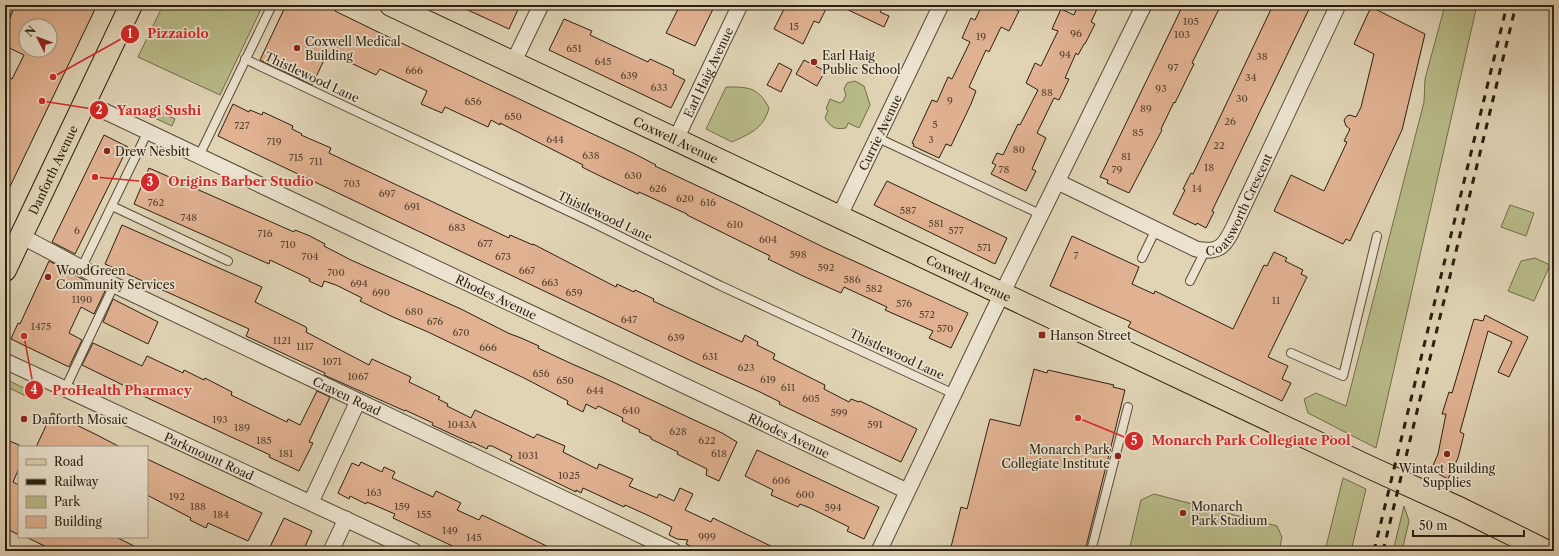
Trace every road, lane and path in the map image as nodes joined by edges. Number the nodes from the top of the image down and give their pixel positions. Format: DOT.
graph roads {
  1 [pos="10,5"];
  2 [pos="131,5"];
  3 [pos="272,5"];
  4 [pos="391,5"];
  5 [pos="541,5"];
  6 [pos="740,5"];
  7 [pos="941,5"];
  8 [pos="1144,5"];
  9 [pos="1338,5"];
  10 [pos="5,16"];
  11 [pos="245,59"];
  12 [pos="514,63"];
  13 [pos="85,102"];
  14 [pos="148,131"];
  15 [pos="878,138"];
  16 [pos="676,139"];
  17 [pos="199,156"];
  18 [pos="1058,182"];
  19 [pos="112,206"];
  20 [pos="1042,215"];
  21 [pos="840,217"];
  22 [pos="1156,229"];
  23 [pos="21,236"];
  24 [pos="1377,236"];
  25 [pos="1205,251"];
  26 [pos="1142,258"];
  27 [pos="228,261"];
  28 [pos="82,267"];
  29 [pos="5,270"];
  30 [pos="1190,281"];
  31 [pos="114,285"];
  32 [pos="1002,294"];
  33 [pos="1291,353"];
  34 [pos="5,361"];
  35 [pos="65,389"];
  36 [pos="954,394"];
  37 [pos="358,401"];
  38 [pos="1128,406"];
  39 [pos="907,491"];
  40 [pos="310,502"];
  41 [pos="346,519"];
  42 [pos="331,551"];
  43 [pos="414,551"];
  44 [pos="674,551"];
  45 [pos="879,551"];
  46 [pos="1091,551"];
  47 [pos="1546,551"];
  1 -- 10 [label="lane"];
  2 -- 13 [label="main road, Danforth Avenue"];
  3 -- 11 [label="lane"];
  4 -- 12 [label="main road, Coxwell Avenue"];
  5 -- 12 [label="street"];
  6 -- 16 [label="street, Earl Haig Avenue"];
  7 -- 15 [label="street, Currie Avenue"];
  8 -- 18 [label="street"];
  9 -- 25 [label="street, Coatsworth Crescent"];
  11 -- 17 [label="lane"];
  11 -- 36 [label="lane, Thistlewood Lane"];
  12 -- 16 [label="main road, Coxwell Avenue"];
  13 -- 14 [label="street, Rhodes Avenue"];
  13 -- 23 [label="main road, Danforth Avenue"];
  14 -- 17 [label="street, Rhodes Avenue"];
  14 -- 19 [label="lane"];
  15 -- 20 [label="lane"];
  15 -- 21 [label="street, Currie Avenue"];
  16 -- 21 [label="main road, Coxwell Avenue"];
  17 -- 39 [label="street, Rhodes Avenue"];
  18 -- 20 [label="street"];
  18 -- 22 [label="street, Coatsworth Crescent"];
  19 -- 27 [label="lane"];
  19 -- 28 [label="lane"];
  20 -- 32 [label="street"];
  21 -- 32 [label="main road, Coxwell Avenue"];
  22 -- 25 [label="street, Coatsworth Crescent"];
  22 -- 26 [label="lane"];
  23 -- 28 [label="street, Craven Road"];
  23 -- 29 [label="main road, Danforth Avenue"];
  24 -- 33 [label="lane"];
  25 -- 30 [label="lane"];
  28 -- 31 [label="street, Craven Road"];
  31 -- 35 [label="lane"];
  31 -- 37 [label="street, Craven Road"];
  32 -- 36 [label="street"];
  32 -- 47 [label="main road, Coxwell Avenue"];
  34 -- 35 [label="street, Parkmount Road"];
  35 -- 40 [label="street, Parkmount Road"];
  36 -- 39 [label="street"];
  37 -- 40 [label="street"];
  37 -- 44 [label="street, Craven Road"];
  38 -- 46 [label="lane"];
  39 -- 45 [label="street"];
  40 -- 41 [label="street, Parkmount Road"];
  41 -- 42 [label="street"];
  41 -- 43 [label="street, Parkmount Road"];
}
